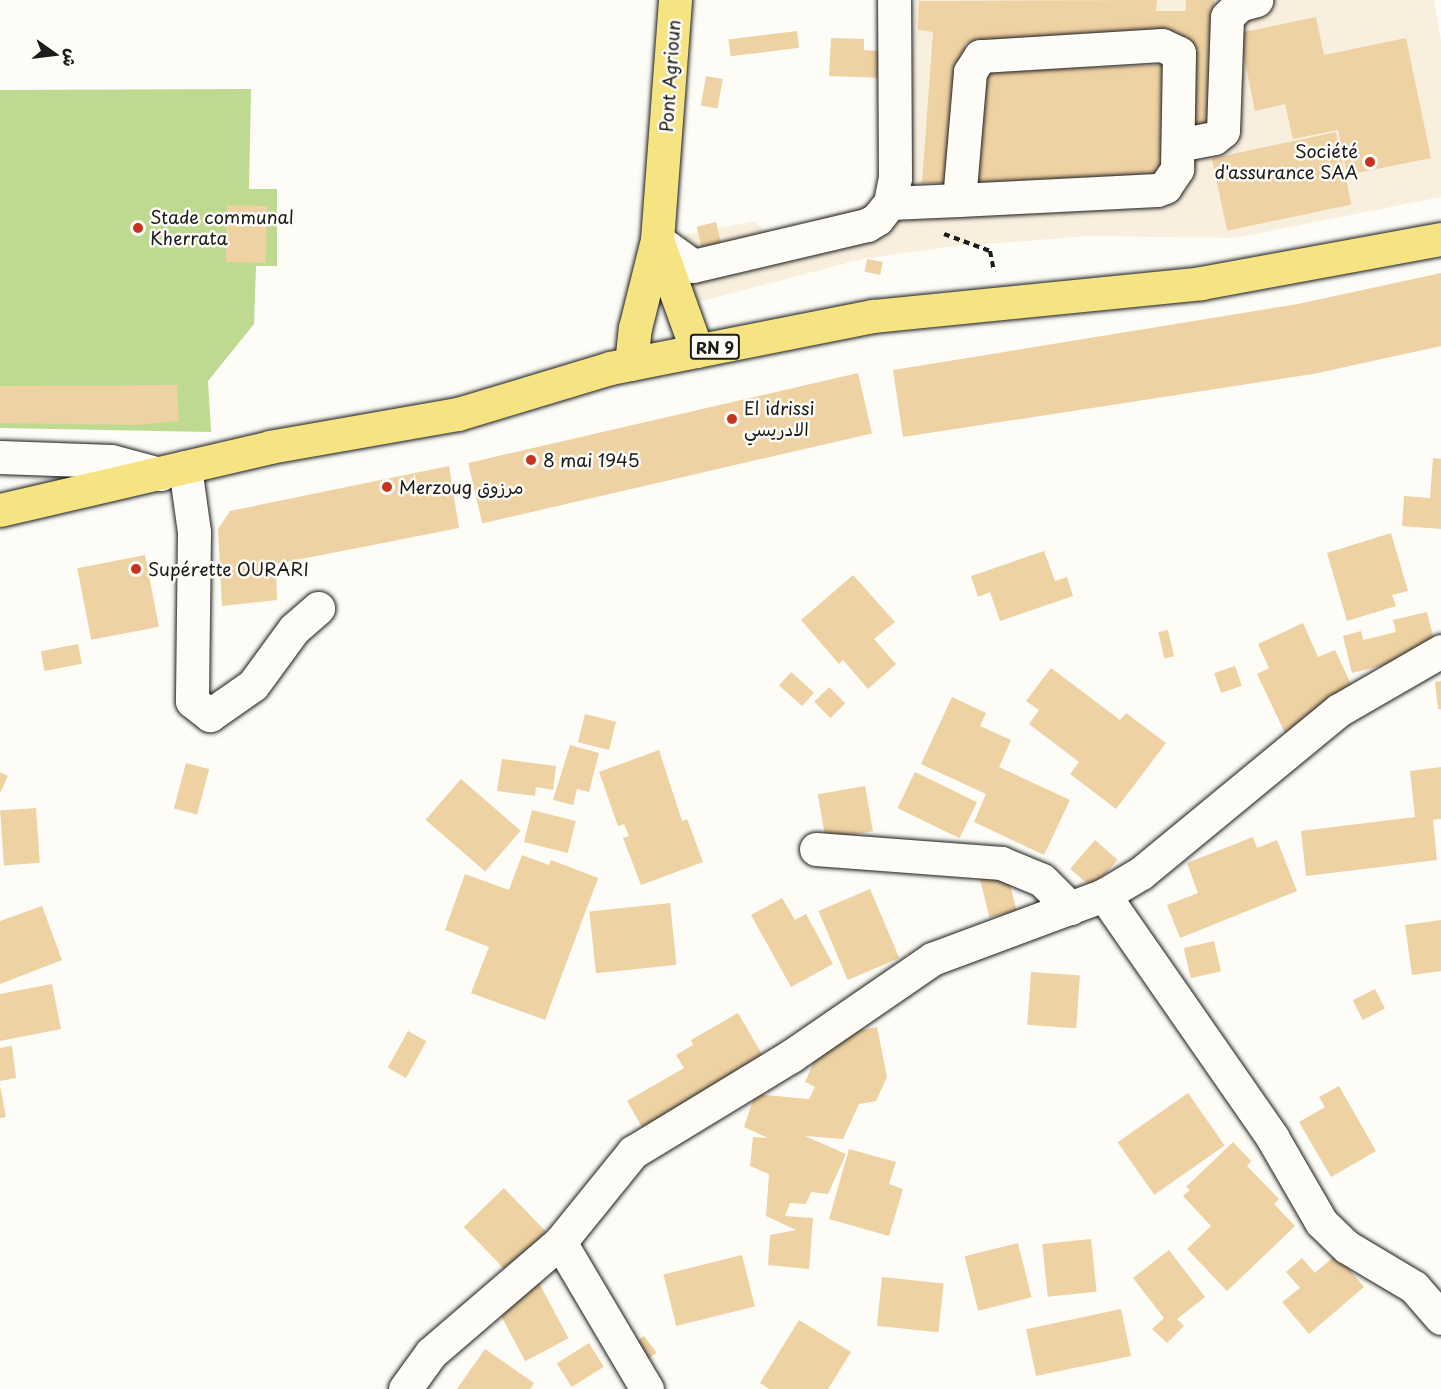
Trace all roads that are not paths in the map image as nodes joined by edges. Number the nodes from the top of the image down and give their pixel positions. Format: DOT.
graph roads {
  1 [pos="675,0"];
  2 [pos="1256,0"];
  3 [pos="894,1"];
  4 [pos="1178,146"];
  5 [pos="960,200"];
  6 [pos="890,203"];
  7 [pos="1441,239"];
  8 [pos="657,240"];
  9 [pos="697,351"];
  10 [pos="631,364"];
  11 [pos="0,457"];
  12 [pos="172,471"];
  13 [pos="0,510"];
  14 [pos="318,608"];
  15 [pos="1441,651"];
  16 [pos="816,849"];
  17 [pos="1104,896"];
  18 [pos="1070,908"];
  19 [pos="560,1242"];
  20 [pos="1441,1318"];
  21 [pos="405,1389"];
  22 [pos="647,1389"];
  1 -- 8 [label="main road, Pont Agrioun"];
  2 -- 4 [label="street"];
  3 -- 6 [label="street"];
  4 -- 5 [label="street"];
  4 -- 5 [label="street"];
  5 -- 6 [label="street"];
  6 -- 8 [label="street"];
  7 -- 9 [label="main road, RN 9"];
  8 -- 9 [label="main road"];
  8 -- 10 [label="main road, Pont Agrioun"];
  9 -- 10 [label="main road, RN 9"];
  10 -- 12 [label="main road, RN 9"];
  11 -- 12 [label="street"];
  12 -- 13 [label="main road, RN 9"];
  12 -- 14 [label="street"];
  15 -- 17 [label="street"];
  16 -- 18 [label="street"];
  17 -- 18 [label="street"];
  17 -- 20 [label="street"];
  18 -- 19 [label="street"];
  19 -- 21 [label="street"];
  19 -- 22 [label="street"];
}
